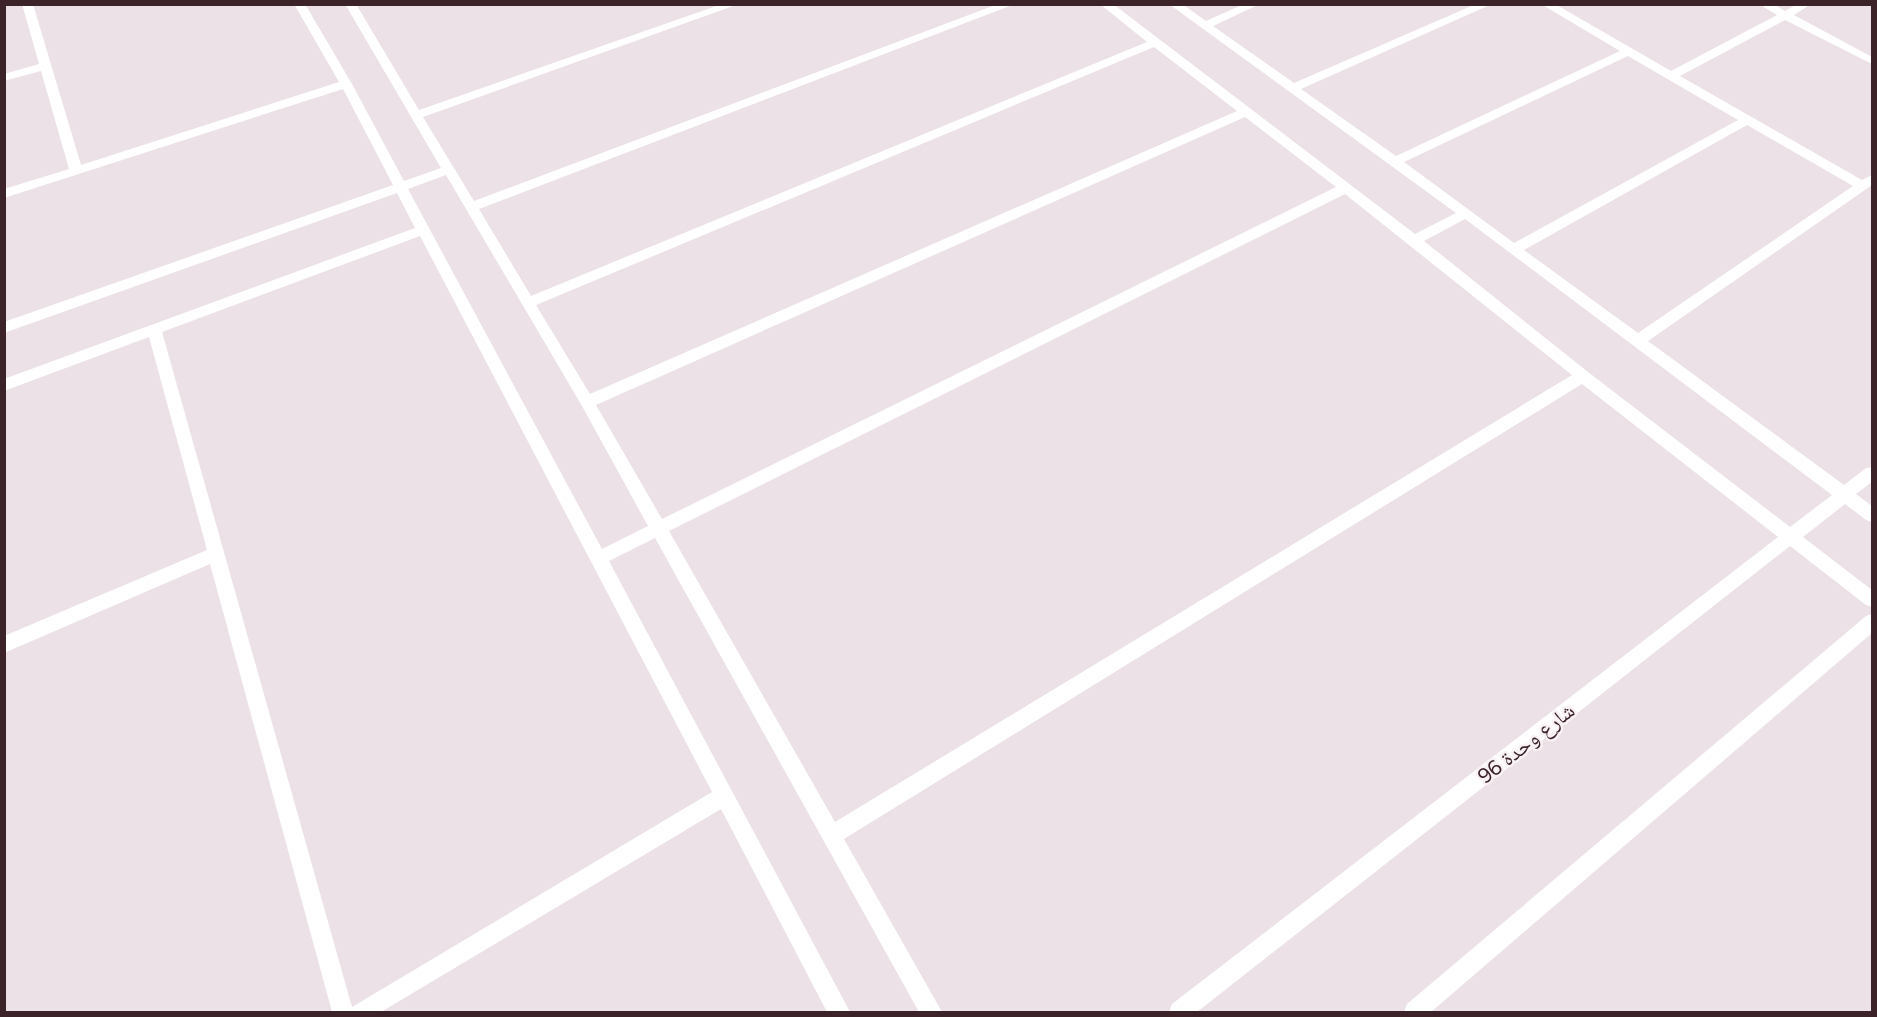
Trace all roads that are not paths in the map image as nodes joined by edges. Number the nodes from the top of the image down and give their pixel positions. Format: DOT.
graph roads {
  1 [pos="27,4"];
  2 [pos="299,4"];
  3 [pos="350,4"];
  4 [pos="734,4"];
  5 [pos="1010,4"];
  6 [pos="1105,4"];
  7 [pos="1174,4"];
  8 [pos="1256,4"];
  9 [pos="1487,4"];
  10 [pos="1546,4"];
  11 [pos="1764,4"];
  12 [pos="1806,4"];
  13 [pos="1785,16"];
  14 [pos="1204,26"];
  15 [pos="1155,43"];
  16 [pos="1628,52"];
  17 [pos="1872,62"];
  18 [pos="45,66"];
  19 [pos="1671,76"];
  20 [pos="4,78"];
  21 [pos="346,84"];
  22 [pos="1293,88"];
  23 [pos="1245,112"];
  24 [pos="416,115"];
  25 [pos="1747,120"];
  26 [pos="1395,161"];
  27 [pos="76,170"];
  28 [pos="448,170"];
  29 [pos="1868,182"];
  30 [pos="401,187"];
  31 [pos="1346,188"];
  32 [pos="4,194"];
  33 [pos="470,208"];
  34 [pos="1466,213"];
  35 [pos="423,230"];
  36 [pos="1414,240"];
  37 [pos="1514,249"];
  38 [pos="527,303"];
  39 [pos="4,328"];
  40 [pos="154,330"];
  41 [pos="1637,341"];
  42 [pos="1583,376"];
  43 [pos="4,385"];
  44 [pos="587,402"];
  45 [pos="1872,473"];
  46 [pos="1845,494"];
  47 [pos="1872,515"];
  48 [pos="657,529"];
  49 [pos="1791,537"];
  50 [pos="216,554"];
  51 [pos="597,559"];
  52 [pos="1872,600"];
  53 [pos="1872,622"];
  54 [pos="4,645"];
  55 [pos="724,796"];
  56 [pos="831,836"];
  57 [pos="343,1012"];
  58 [pos="361,1012"];
  59 [pos="839,1012"];
  60 [pos="931,1012"];
  61 [pos="1180,1012"];
  62 [pos="1414,1012"];
  1 -- 18 [label="street"];
  2 -- 21 [label="street"];
  3 -- 24 [label="street"];
  4 -- 24 [label="street"];
  5 -- 33 [label="street"];
  6 -- 15 [label="street"];
  7 -- 14 [label="street"];
  8 -- 14 [label="street"];
  9 -- 22 [label="street"];
  10 -- 16 [label="street"];
  11 -- 13 [label="street"];
  12 -- 13 [label="street"];
  13 -- 17 [label="street"];
  13 -- 19 [label="street"];
  14 -- 22 [label="street"];
  15 -- 23 [label="street"];
  15 -- 38 [label="street"];
  16 -- 19 [label="street"];
  16 -- 26 [label="street"];
  18 -- 20 [label="street"];
  18 -- 27 [label="street"];
  19 -- 25 [label="street"];
  21 -- 27 [label="street"];
  21 -- 30 [label="street"];
  22 -- 26 [label="street"];
  23 -- 31 [label="street"];
  23 -- 44 [label="street"];
  24 -- 28 [label="street"];
  25 -- 29 [label="street"];
  25 -- 37 [label="street"];
  26 -- 34 [label="street"];
  27 -- 32 [label="street"];
  28 -- 30 [label="street"];
  28 -- 33 [label="street"];
  29 -- 41 [label="street"];
  30 -- 35 [label="street"];
  30 -- 39 [label="street"];
  31 -- 36 [label="street"];
  31 -- 48 [label="street"];
  33 -- 38 [label="street"];
  34 -- 36 [label="street"];
  34 -- 37 [label="street"];
  35 -- 40 [label="street"];
  35 -- 51 [label="street"];
  36 -- 42 [label="street"];
  37 -- 41 [label="street"];
  38 -- 44 [label="street"];
  40 -- 43 [label="street"];
  40 -- 50 [label="street"];
  41 -- 46 [label="street"];
  42 -- 49 [label="street"];
  42 -- 56 [label="street"];
  44 -- 48 [label="street"];
  45 -- 46 [label="street, شارع وحدة 96"];
  46 -- 47 [label="street"];
  46 -- 49 [label="street, شارع وحدة 96"];
  48 -- 51 [label="street"];
  48 -- 56 [label="street"];
  49 -- 52 [label="street"];
  49 -- 61 [label="street, شارع وحدة 96"];
  50 -- 54 [label="street"];
  50 -- 57 [label="street"];
  51 -- 55 [label="street"];
  53 -- 62 [label="street"];
  55 -- 58 [label="street"];
  55 -- 59 [label="street"];
  56 -- 60 [label="street"];
}
